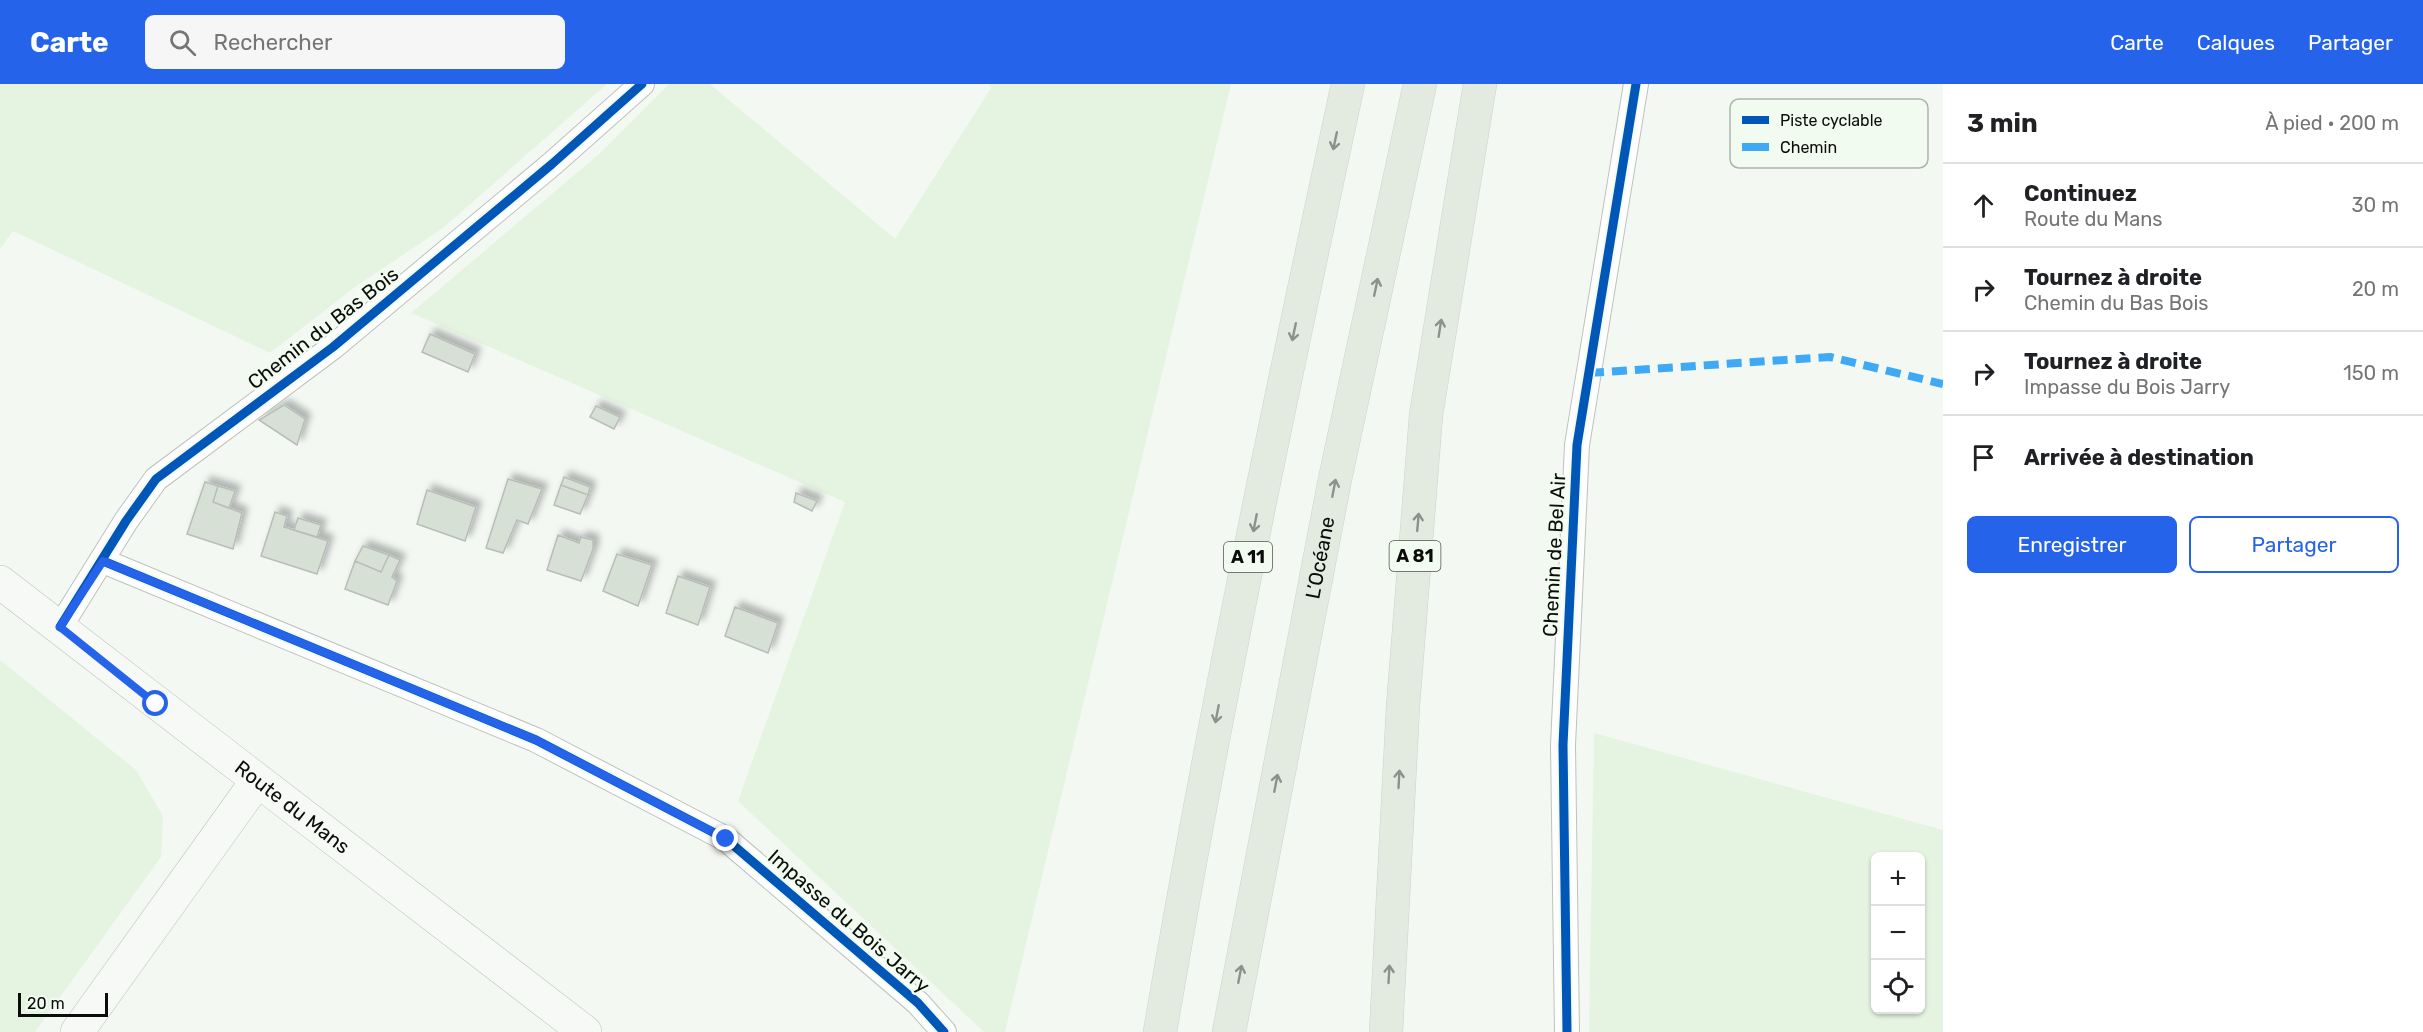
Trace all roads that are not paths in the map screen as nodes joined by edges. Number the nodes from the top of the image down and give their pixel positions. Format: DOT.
graph roads {
  1 [pos="642,84"];
  2 [pos="1348,84"];
  3 [pos="1420,84"];
  4 [pos="1480,84"];
  5 [pos="1636,84"];
  6 [pos="103,561"];
  7 [pos="0,582"];
  8 [pos="60,627"];
  9 [pos="257,781"];
  10 [pos="77,1032"];
  11 [pos="585,1032"];
  12 [pos="944,1032"];
  13 [pos="1160,1032"];
  14 [pos="1229,1032"];
  15 [pos="1386,1032"];
  16 [pos="1567,1032"];
  1 -- 6 [label="street, Chemin du Bas Bois"];
  2 -- 13 [label="highway, A 11, one-way"];
  14 -- 3 [label="highway, L’Océane, one-way"];
  15 -- 4 [label="highway, A 81, one-way"];
  5 -- 16 [label="street, Chemin de Bel Air"];
  6 -- 8 [label="street, Chemin du Bas Bois"];
  6 -- 12 [label="street, Impasse du Bois Jarry"];
  7 -- 8 [label="street, Route du Mans"];
  8 -- 9 [label="street, Route du Mans"];
  9 -- 10 [label="street"];
  9 -- 11 [label="street, Route du Mans"];
}
